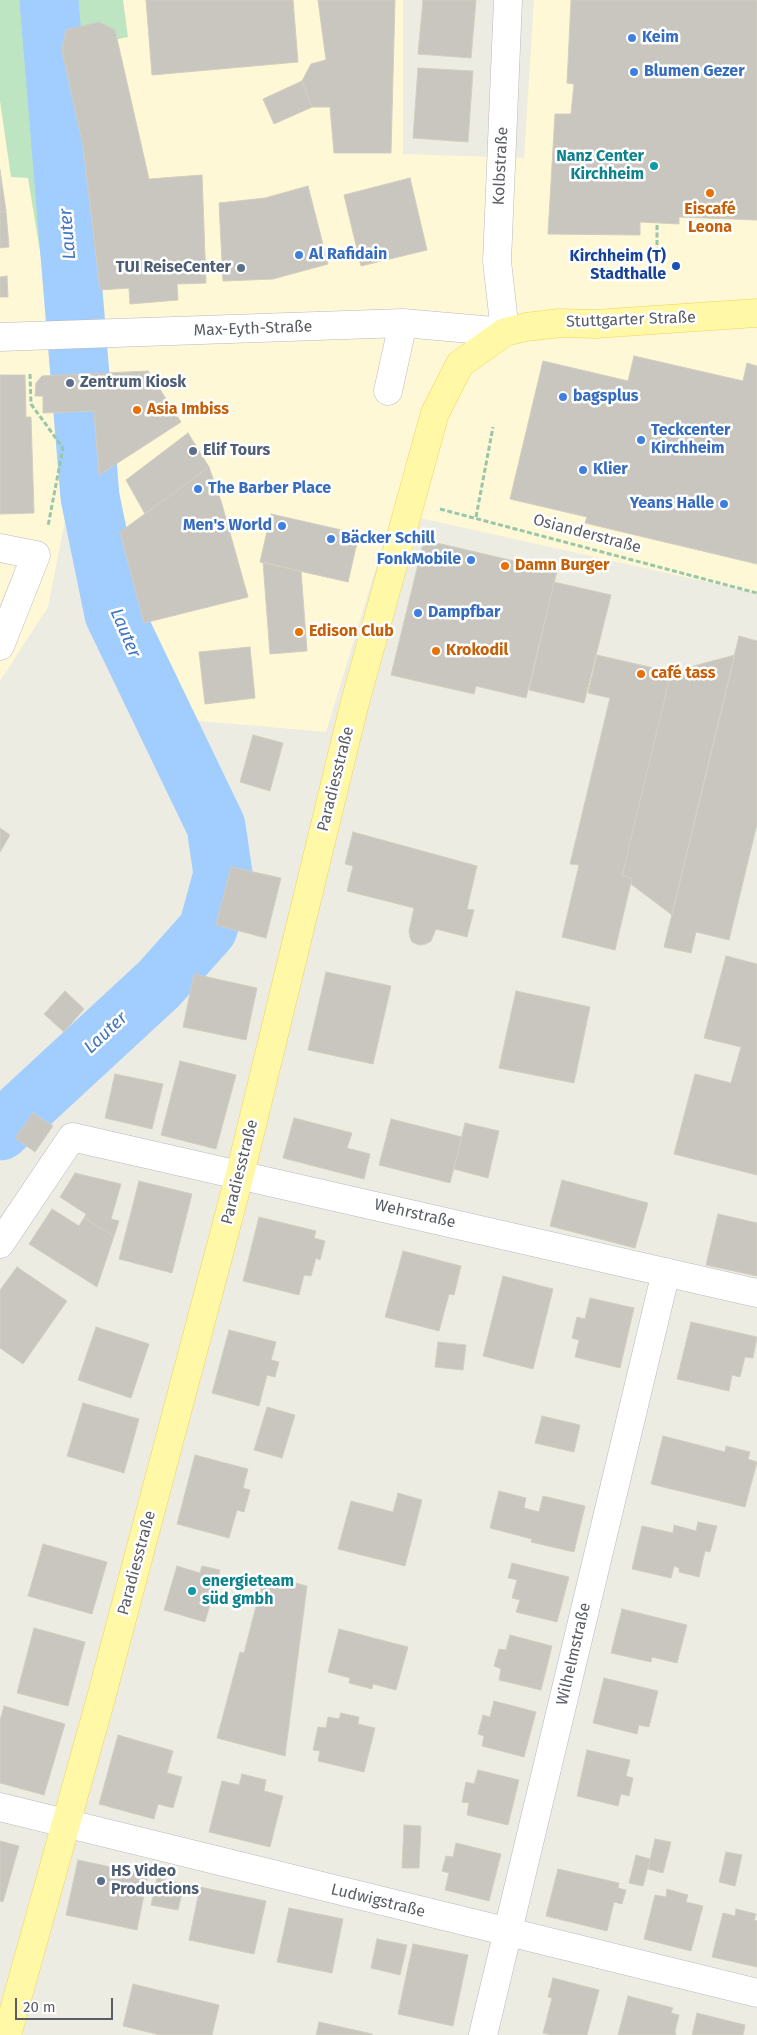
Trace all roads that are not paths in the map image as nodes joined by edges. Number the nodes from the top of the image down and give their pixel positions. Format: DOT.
graph roads {
  1 [pos="508,0"];
  2 [pos="757,313"];
  3 [pos="403,323"];
  4 [pos="505,332"];
  5 [pos="12,337"];
  6 [pos="388,391"];
  7 [pos="0,548"];
  8 [pos="0,646"];
  9 [pos="240,1174"];
  10 [pos="0,1244"];
  11 [pos="666,1272"];
  12 [pos="757,1293"];
  13 [pos="0,1807"];
  14 [pos="66,1824"];
  15 [pos="508,1933"];
  16 [pos="757,1993"];
  17 [pos="7,2035"];
  18 [pos="483,2035"];
  1 -- 4 [label="street, Kolbstraße"];
  2 -- 4 [label="main road, Stuttgarter Straße"];
  3 -- 4 [label="street, Max-Eyth-Straße"];
  3 -- 5 [label="street, Max-Eyth-Straße"];
  3 -- 6 [label="street"];
  4 -- 9 [label="main road, Paradiesstraße"];
  7 -- 8 [label="street"];
  9 -- 10 [label="street, Wehrstraße"];
  9 -- 11 [label="street, Wehrstraße"];
  9 -- 14 [label="main road, Paradiesstraße"];
  11 -- 12 [label="street, Wehrstraße"];
  11 -- 15 [label="street, Wilhelmstraße"];
  13 -- 14 [label="street, Ludwigstraße"];
  14 -- 15 [label="street, Ludwigstraße"];
  14 -- 17 [label="main road, Paradiesstraße"];
  15 -- 16 [label="street, Ludwigstraße"];
  15 -- 18 [label="street, Wilhelmstraße"];
}
